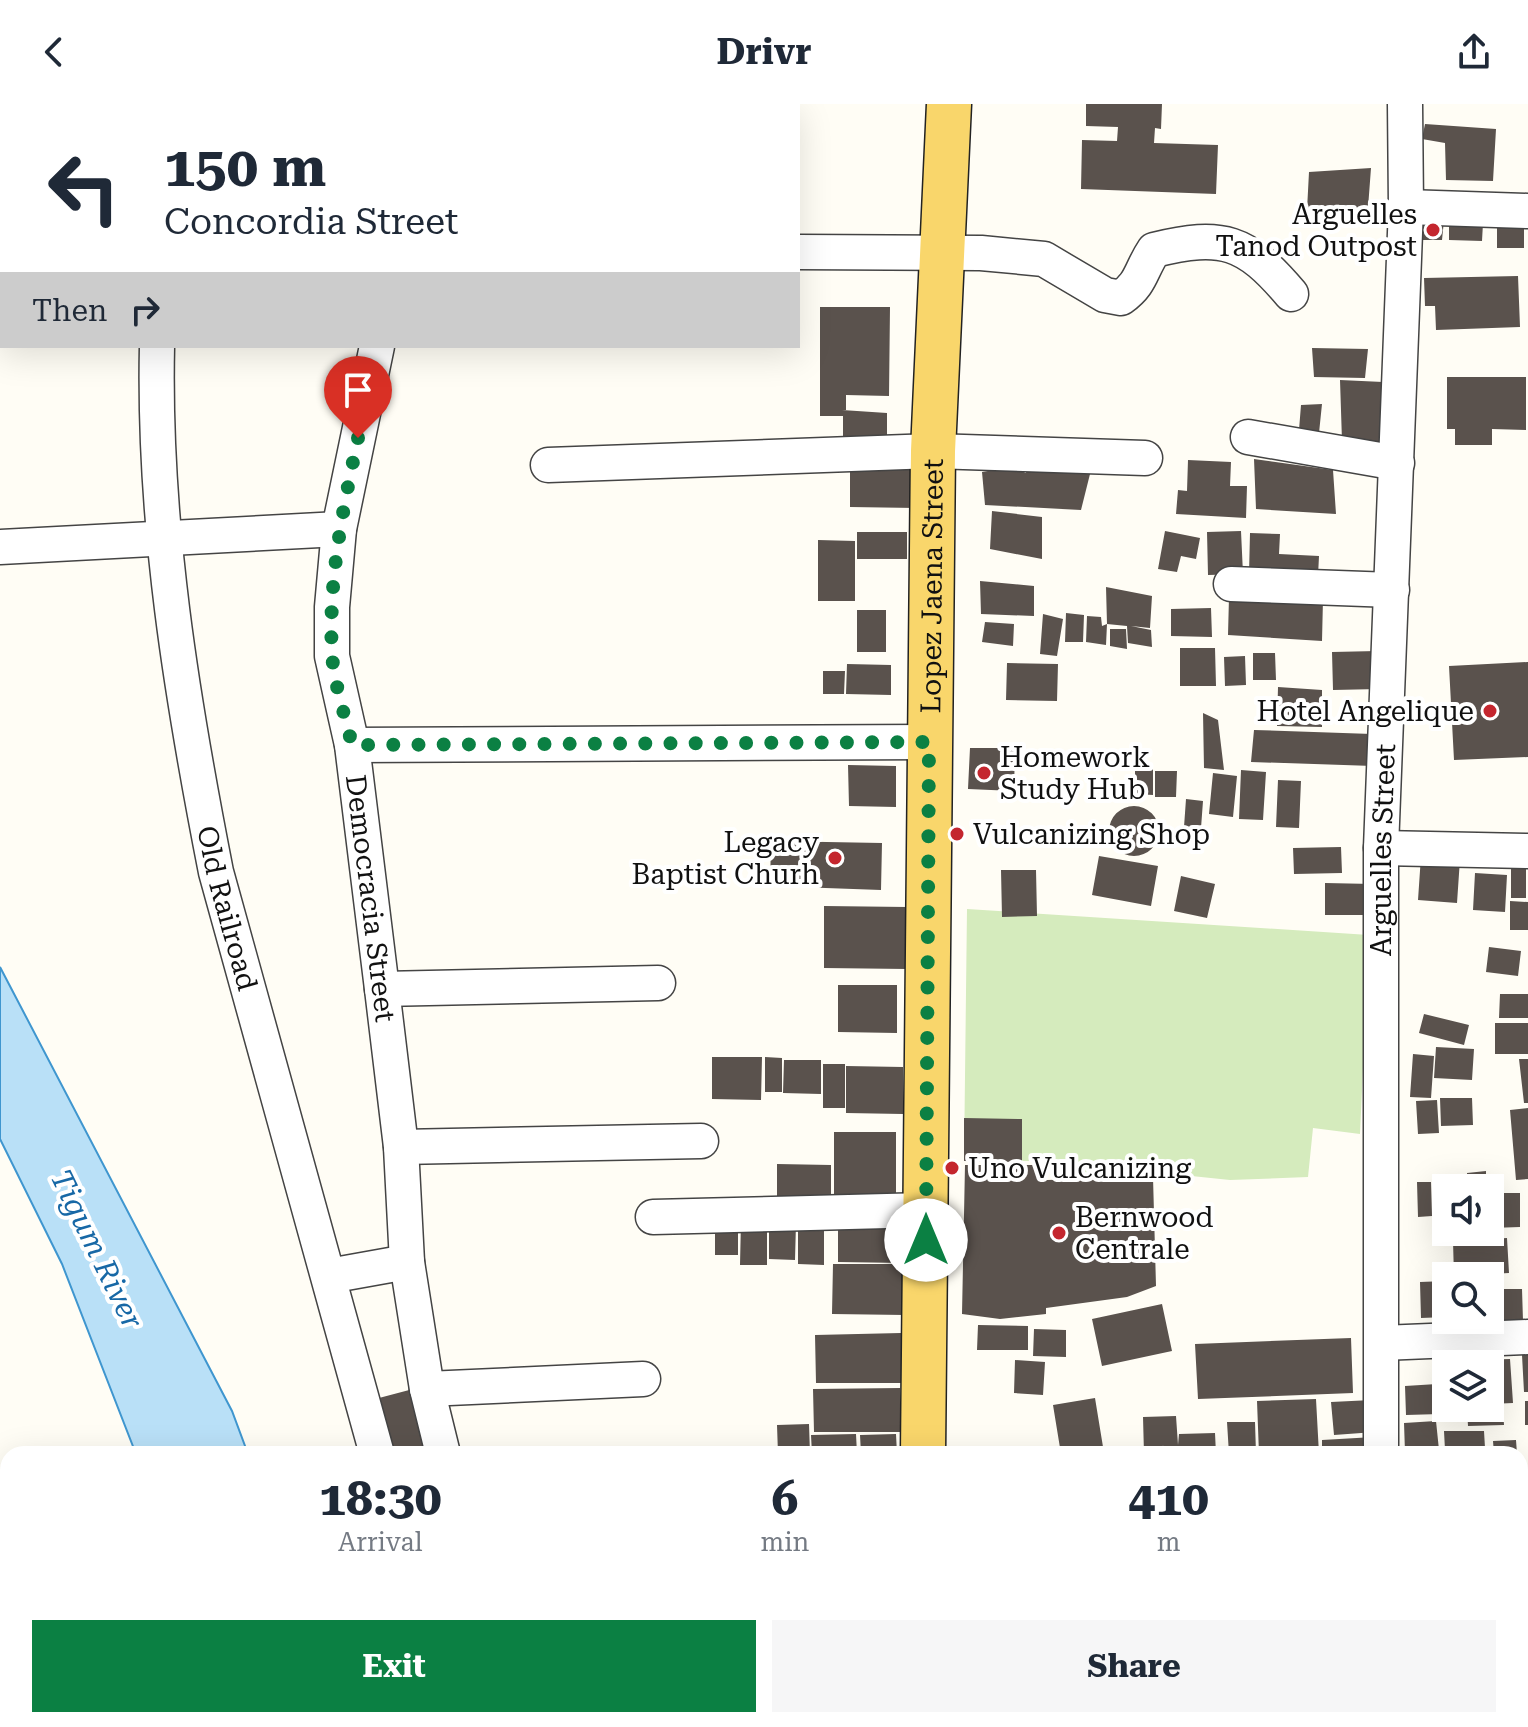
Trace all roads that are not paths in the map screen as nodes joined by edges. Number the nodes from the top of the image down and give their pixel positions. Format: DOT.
graph roads {
  1 [pos="949,104"];
  2 [pos="1405,104"];
  3 [pos="1406,207"];
  4 [pos="1528,211"];
  5 [pos="800,252"];
  6 [pos="942,253"];
  7 [pos="1291,294"];
  8 [pos="157,348"];
  9 [pos="377,348"];
  10 [pos="1248,437"];
  11 [pos="933,451"];
  12 [pos="1145,458"];
  13 [pos="1397,463"];
  14 [pos="548,465"];
  15 [pos="339,529"];
  16 [pos="162,536"];
  17 [pos="0,547"];
  18 [pos="1231,584"];
  19 [pos="1392,590"];
  20 [pos="929,742"];
  21 [pos="352,745"];
  22 [pos="1381,848"];
  23 [pos="1528,851"];
  24 [pos="658,983"];
  25 [pos="382,989"];
  26 [pos="701,1141"];
  27 [pos="401,1147"];
  28 [pos="926,1210"];
  29 [pos="653,1217"];
  30 [pos="407,1262"];
  31 [pos="329,1276"];
  32 [pos="1528,1337"];
  33 [pos="1382,1343"];
  34 [pos="643,1379"];
  35 [pos="427,1389"];
  36 [pos="375,1446"];
  37 [pos="441,1446"];
  38 [pos="923,1446"];
  39 [pos="1381,1446"];
  1 -- 6 [label="main road, Lopez Jaena Street"];
  2 -- 3 [label="street, Arguelles Street"];
  3 -- 4 [label="street"];
  3 -- 13 [label="street, Arguelles Street"];
  5 -- 6 [label="street"];
  6 -- 7 [label="street"];
  6 -- 11 [label="main road, Lopez Jaena Street"];
  8 -- 16 [label="street, Old Railroad"];
  9 -- 15 [label="street, Democracia Street"];
  10 -- 13 [label="street"];
  11 -- 12 [label="street"];
  11 -- 14 [label="street"];
  11 -- 20 [label="main road, Lopez Jaena Street"];
  13 -- 19 [label="street, Arguelles Street"];
  15 -- 16 [label="street"];
  15 -- 21 [label="street, Democracia Street"];
  16 -- 17 [label="street"];
  16 -- 31 [label="street, Old Railroad"];
  18 -- 19 [label="street"];
  19 -- 22 [label="street, Arguelles Street"];
  20 -- 21 [label="street"];
  20 -- 28 [label="main road, Lopez Jaena Street"];
  21 -- 25 [label="street, Democracia Street"];
  22 -- 23 [label="street"];
  22 -- 33 [label="street, Arguelles Street"];
  24 -- 25 [label="street"];
  25 -- 27 [label="street, Democracia Street"];
  26 -- 27 [label="street"];
  27 -- 30 [label="street, Democracia Street"];
  28 -- 29 [label="street"];
  28 -- 38 [label="main road, Lopez Jaena Street"];
  30 -- 31 [label="street"];
  30 -- 35 [label="street, Democracia Street"];
  31 -- 36 [label="street, Old Railroad"];
  32 -- 33 [label="street"];
  33 -- 39 [label="street, Arguelles Street"];
  34 -- 35 [label="street"];
  35 -- 37 [label="street, Democracia Street"];
}
